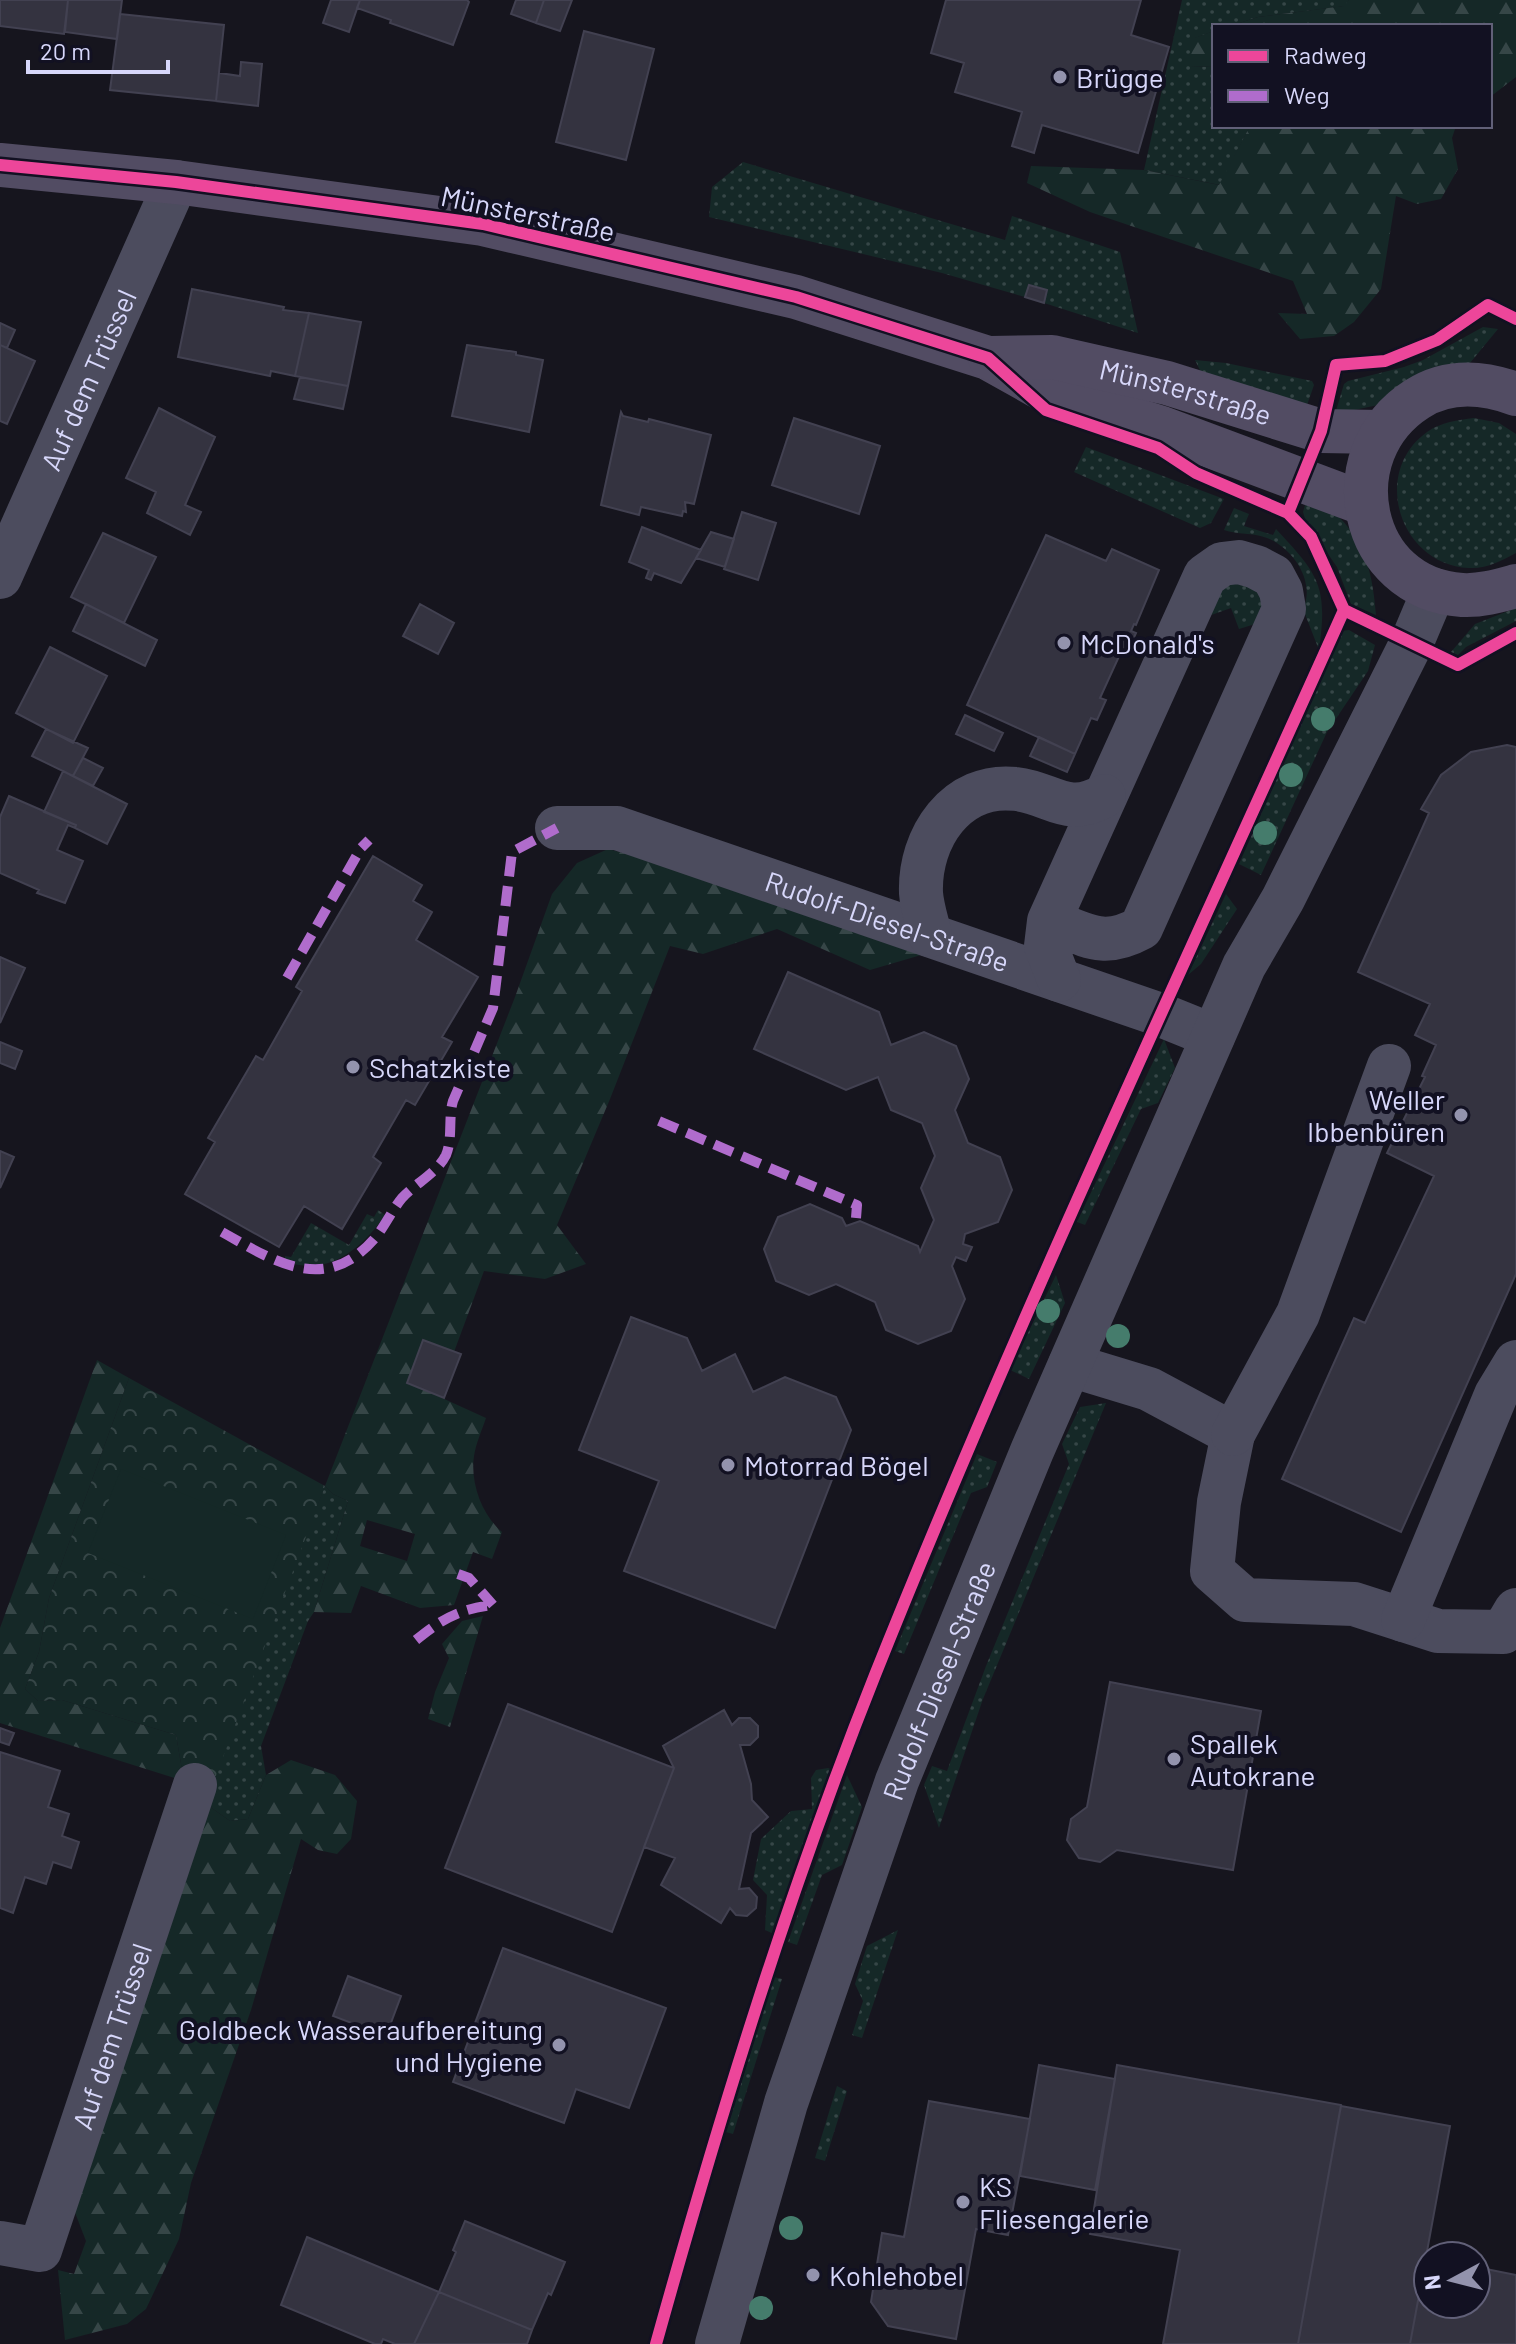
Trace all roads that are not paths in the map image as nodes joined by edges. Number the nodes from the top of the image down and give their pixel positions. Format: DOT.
graph roads {
  1 [pos="0,165"];
  2 [pos="176,182"];
  3 [pos="988,358"];
  4 [pos="1516,393"];
  5 [pos="1381,432"];
  6 [pos="1365,504"];
  7 [pos="0,577"];
  8 [pos="1516,586"];
  9 [pos="1434,590"];
  10 [pos="1104,796"];
  11 [pos="557,828"];
  12 [pos="1049,921"];
  13 [pos="930,935"];
  14 [pos="1059,980"];
  15 [pos="1213,1036"];
  16 [pos="1389,1066"];
  17 [pos="1516,1362"];
  18 [pos="1070,1365"];
  19 [pos="1233,1434"];
  20 [pos="1516,1610"];
  21 [pos="1403,1620"];
  22 [pos="195,1785"];
  23 [pos="0,2243"];
  24 [pos="717,2344"];
  1 -- 2 [label="main road, Münsterstraße"];
  2 -- 3 [label="main road, Münsterstraße"];
  2 -- 7 [label="street, Auf dem Trüssel"];
  3 -- 5 [label="main road, Münsterstraße"];
  3 -- 6 [label="main road, Münsterstraße"];
  4 -- 5 [label="main road"];
  5 -- 6 [label="main road"];
  6 -- 9 [label="main road"];
  8 -- 9 [label="main road"];
  9 -- 15 [label="street, Rudolf-Diesel-Straße"];
  10 -- 12 [label="street"];
  10 -- 12 [label="street"];
  10 -- 13 [label="street"];
  11 -- 13 [label="street, Rudolf-Diesel-Straße"];
  12 -- 14 [label="street"];
  13 -- 14 [label="street, Rudolf-Diesel-Straße"];
  14 -- 15 [label="street, Rudolf-Diesel-Straße"];
  15 -- 18 [label="street, Rudolf-Diesel-Straße"];
  16 -- 19 [label="street"];
  17 -- 21 [label="street"];
  18 -- 19 [label="street"];
  18 -- 24 [label="street, Rudolf-Diesel-Straße"];
  19 -- 21 [label="street"];
  20 -- 21 [label="street"];
  22 -- 23 [label="street, Auf dem Trüssel"];
}
